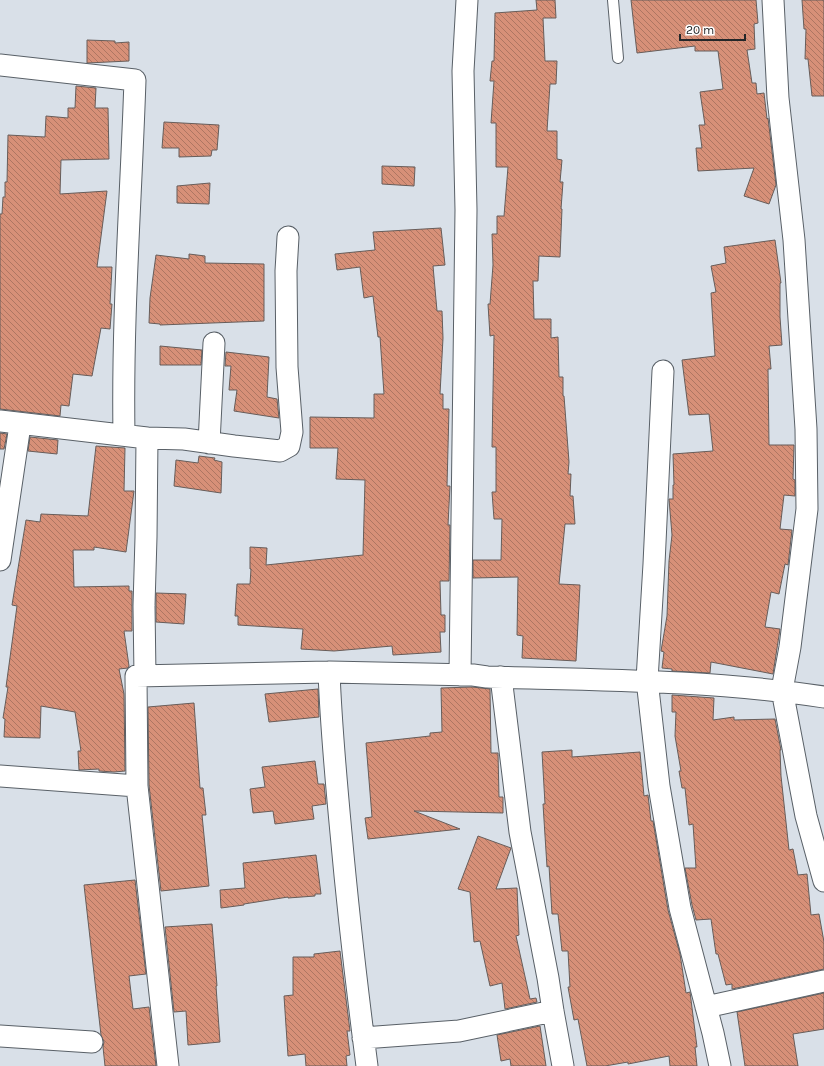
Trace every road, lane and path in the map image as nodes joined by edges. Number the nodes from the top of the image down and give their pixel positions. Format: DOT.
graph roads {
  1 [pos="467,0"];
  2 [pos="613,0"];
  3 [pos="773,0"];
  4 [pos="618,58"];
  5 [pos="0,65"];
  6 [pos="288,237"];
  7 [pos="214,343"];
  8 [pos="663,371"];
  9 [pos="10,423"];
  10 [pos="124,435"];
  11 [pos="147,438"];
  12 [pos="209,443"];
  13 [pos="0,560"];
  14 [pos="330,672"];
  15 [pos="460,675"];
  16 [pos="145,676"];
  17 [pos="501,677"];
  18 [pos="647,680"];
  19 [pos="782,690"];
  20 [pos="824,696"];
  21 [pos="0,776"];
  22 [pos="137,786"];
  23 [pos="824,881"];
  24 [pos="824,981"];
  25 [pos="706,1007"];
  26 [pos="553,1011"];
  27 [pos="0,1036"];
  28 [pos="363,1038"];
  29 [pos="92,1042"];
  30 [pos="168,1066"];
  31 [pos="367,1066"];
  32 [pos="563,1066"];
  33 [pos="720,1066"];
  1 -- 15 [label="street"];
  2 -- 4 [label="lane"];
  3 -- 19 [label="street"];
  5 -- 10 [label="street"];
  6 -- 12 [label="street"];
  7 -- 12 [label="street"];
  8 -- 18 [label="street"];
  9 -- 10 [label="street"];
  9 -- 13 [label="street"];
  10 -- 11 [label="street"];
  11 -- 12 [label="street"];
  11 -- 16 [label="street"];
  14 -- 15 [label="street"];
  14 -- 16 [label="street"];
  14 -- 28 [label="street"];
  15 -- 17 [label="street"];
  16 -- 22 [label="street"];
  17 -- 18 [label="street"];
  17 -- 26 [label="street"];
  18 -- 19 [label="street"];
  18 -- 25 [label="street"];
  19 -- 20 [label="street"];
  19 -- 23 [label="street"];
  21 -- 22 [label="street"];
  22 -- 30 [label="street"];
  24 -- 25 [label="street"];
  25 -- 33 [label="street"];
  26 -- 28 [label="street"];
  26 -- 32 [label="street"];
  27 -- 29 [label="street"];
  28 -- 31 [label="street"];
}
